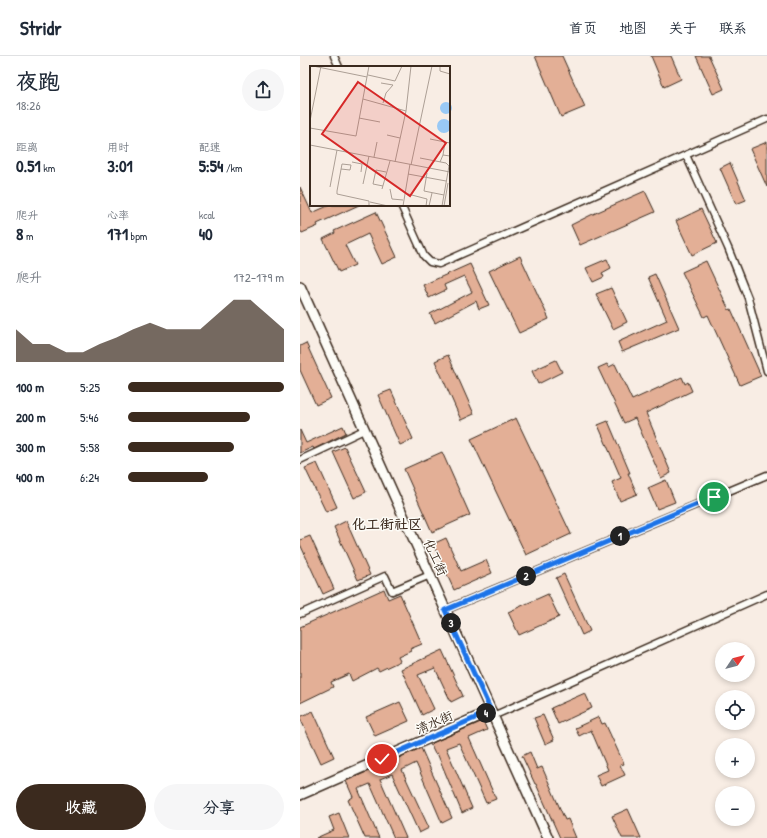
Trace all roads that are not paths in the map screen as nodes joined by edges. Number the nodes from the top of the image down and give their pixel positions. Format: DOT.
graph roads {
  1 [pos="334,56"];
  2 [pos="339,66"];
  3 [pos="767,119"];
  4 [pos="686,155"];
  5 [pos="401,206"];
  6 [pos="300,286"];
  7 [pos="767,371"];
  8 [pos="364,430"];
  9 [pos="300,460"];
  10 [pos="767,475"];
  11 [pos="430,575"];
  12 [pos="767,594"];
  13 [pos="445,610"];
  14 [pos="300,614"];
  15 [pos="492,713"];
  16 [pos="300,795"];
  17 [pos="548,838"];
  1 -- 2 [label="street"];
  3 -- 4 [label="street"];
  4 -- 5 [label="street"];
  4 -- 7 [label="street"];
  6 -- 8 [label="street, 化工街"];
  8 -- 9 [label="street"];
  8 -- 11 [label="street, 化工街"];
  10 -- 13 [label="street"];
  11 -- 13 [label="street, 化工街"];
  11 -- 14 [label="street"];
  12 -- 15 [label="street"];
  13 -- 15 [label="street, 化工街"];
  15 -- 16 [label="street, 清水街"];
  15 -- 17 [label="street, 化工街"];
}
